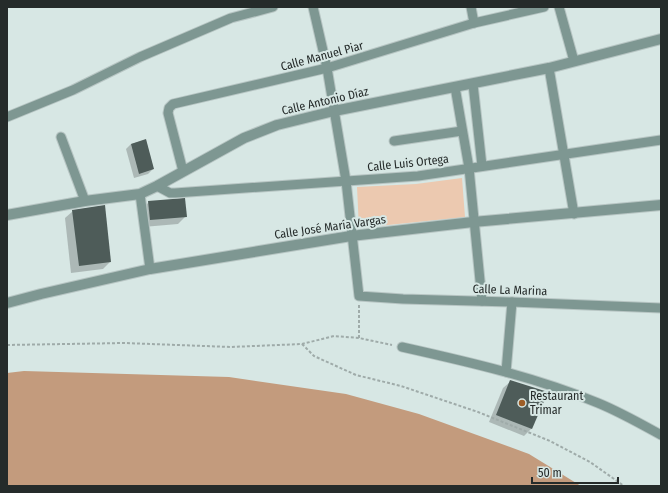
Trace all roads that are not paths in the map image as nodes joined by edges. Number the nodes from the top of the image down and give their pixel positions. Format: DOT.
graph roads {
  1 [pos="273,7"];
  2 [pos="313,7"];
  3 [pos="470,7"];
  4 [pos="544,7"];
  5 [pos="560,7"];
  6 [pos="474,23"];
  7 [pos="661,39"];
  8 [pos="574,61"];
  9 [pos="328,68"];
  10 [pos="549,68"];
  11 [pos="473,84"];
  12 [pos="455,87"];
  13 [pos="334,111"];
  14 [pos="7,117"];
  15 [pos="462,131"];
  16 [pos="61,137"];
  17 [pos="661,140"];
  18 [pos="394,141"];
  19 [pos="563,154"];
  20 [pos="482,166"];
  21 [pos="469,168"];
  22 [pos="183,171"];
  23 [pos="346,182"];
  24 [pos="157,186"];
  25 [pos="140,194"];
  26 [pos="84,201"];
  27 [pos="661,205"];
  28 [pos="574,214"];
  29 [pos="7,215"];
  30 [pos="473,222"];
  31 [pos="351,236"];
  32 [pos="150,269"];
  33 [pos="482,301"];
  34 [pos="512,302"];
  35 [pos="7,303"];
  36 [pos="661,308"];
  37 [pos="402,347"];
  38 [pos="506,372"];
  39 [pos="661,435"];
  1 -- 14 [label="street"];
  2 -- 9 [label="street"];
  3 -- 6 [label="street"];
  4 -- 6 [label="street, Calle Manuel Piar"];
  5 -- 8 [label="street"];
  6 -- 9 [label="street, Calle Manuel Piar"];
  7 -- 8 [label="street, Calle Antonio Díaz"];
  8 -- 10 [label="street, Calle Antonio Díaz"];
  9 -- 13 [label="street"];
  9 -- 22 [label="street, Calle Manuel Piar"];
  10 -- 11 [label="street, Calle Antonio Díaz"];
  10 -- 19 [label="street"];
  11 -- 12 [label="street, Calle Antonio Díaz"];
  11 -- 20 [label="street"];
  12 -- 13 [label="street, Calle Antonio Díaz"];
  12 -- 15 [label="street"];
  13 -- 22 [label="street, Calle Antonio Díaz"];
  13 -- 23 [label="street"];
  15 -- 18 [label="street"];
  15 -- 21 [label="street"];
  16 -- 26 [label="street"];
  17 -- 19 [label="street, Calle Luis Ortega"];
  19 -- 20 [label="street, Calle Luis Ortega"];
  19 -- 28 [label="street"];
  20 -- 21 [label="street, Calle Luis Ortega"];
  21 -- 23 [label="street, Calle Luis Ortega"];
  21 -- 30 [label="street"];
  22 -- 24 [label="street, Calle Antonio Díaz"];
  23 -- 24 [label="street, Calle Luis Ortega"];
  23 -- 31 [label="street"];
  24 -- 25 [label="street, Calle Antonio Díaz"];
  25 -- 26 [label="street, Calle Antonio Díaz"];
  25 -- 32 [label="street"];
  26 -- 29 [label="street, Calle Antonio Díaz"];
  27 -- 28 [label="street, Calle José María Vargas"];
  28 -- 30 [label="street, Calle José María Vargas"];
  30 -- 31 [label="street, Calle José María Vargas"];
  30 -- 33 [label="street"];
  31 -- 32 [label="street, Calle José María Vargas"];
  31 -- 33 [label="street, Calle La Marina"];
  32 -- 35 [label="street, Calle José María Vargas"];
  33 -- 34 [label="street, Calle La Marina"];
  34 -- 36 [label="street, Calle La Marina"];
  34 -- 38 [label="street"];
  37 -- 38 [label="street"];
  38 -- 39 [label="street"];
}
